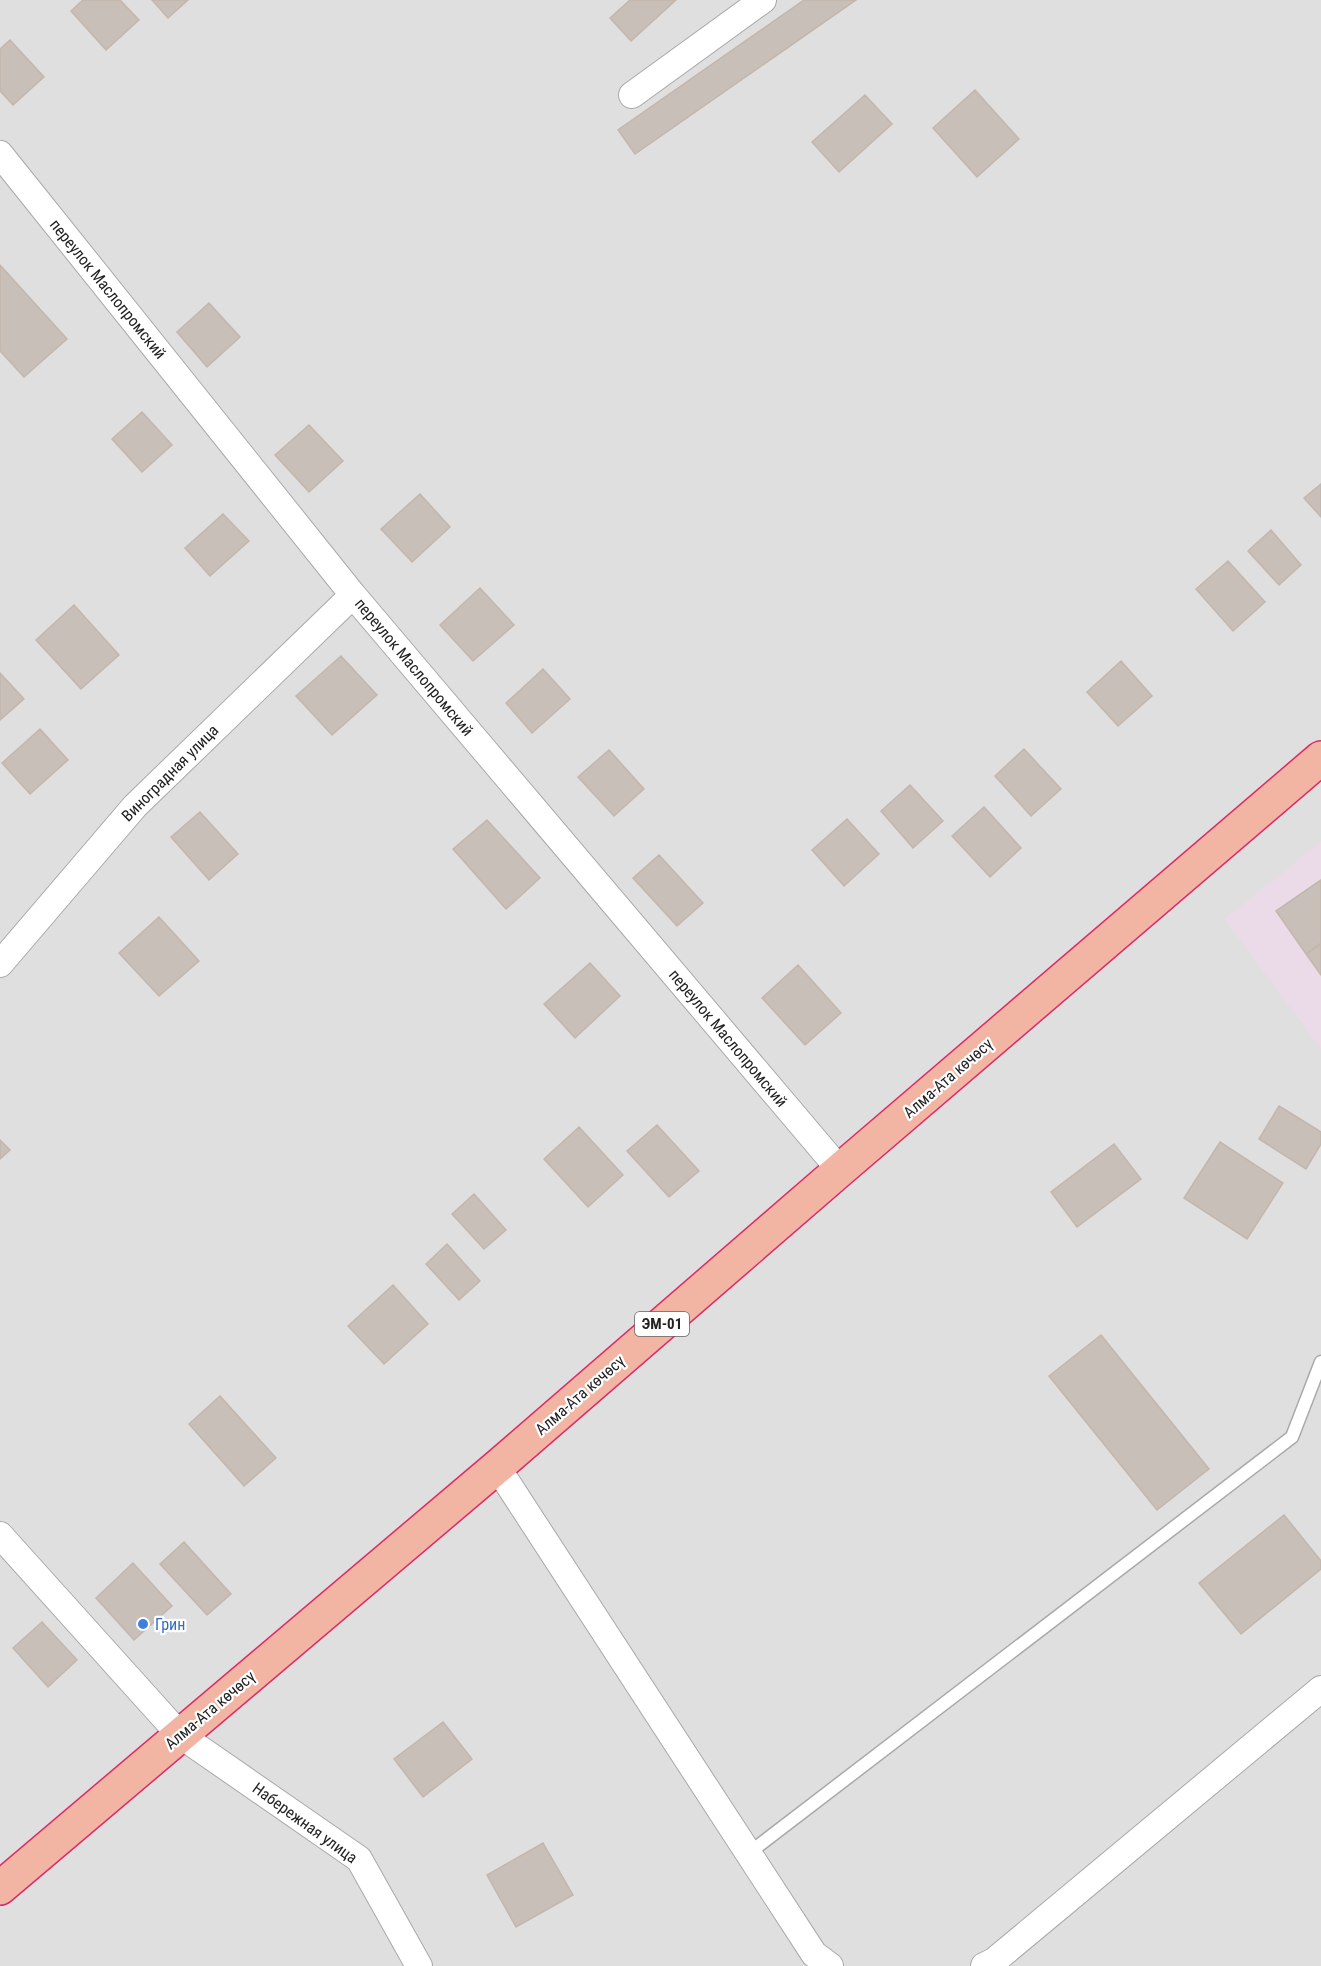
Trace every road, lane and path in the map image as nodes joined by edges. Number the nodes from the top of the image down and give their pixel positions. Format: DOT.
graph roads {
  1 [pos="763,0"];
  2 [pos="632,95"];
  3 [pos="0,154"];
  4 [pos="353,595"];
  5 [pos="1321,758"];
  6 [pos="0,964"];
  7 [pos="840,1170"];
  8 [pos="1321,1362"];
  9 [pos="497,1467"];
  10 [pos="0,1535"];
  11 [pos="1321,1689"];
  12 [pos="180,1735"];
  13 [pos="749,1853"];
  14 [pos="0,1888"];
  15 [pos="419,1966"];
  16 [pos="830,1966"];
  17 [pos="984,1966"];
  1 -- 2 [label="street"];
  3 -- 4 [label="street, переулок Маслопромский"];
  4 -- 6 [label="street, Виноградная улица"];
  4 -- 7 [label="street, переулок Маслопромский"];
  5 -- 7 [label="highway, Алма-Ата көчөсү / ЭМ-01"];
  7 -- 9 [label="highway, Алма-Ата көчөсү / ЭМ-01"];
  8 -- 13 [label="lane"];
  9 -- 12 [label="highway, Алма-Ата көчөсү / ЭМ-01"];
  9 -- 13 [label="street"];
  10 -- 12 [label="street, Набережная улица"];
  11 -- 17 [label="street"];
  12 -- 14 [label="highway, Алма-Ата көчөсү / ЭМ-01"];
  12 -- 15 [label="street, Набережная улица"];
  13 -- 16 [label="street"];
}
